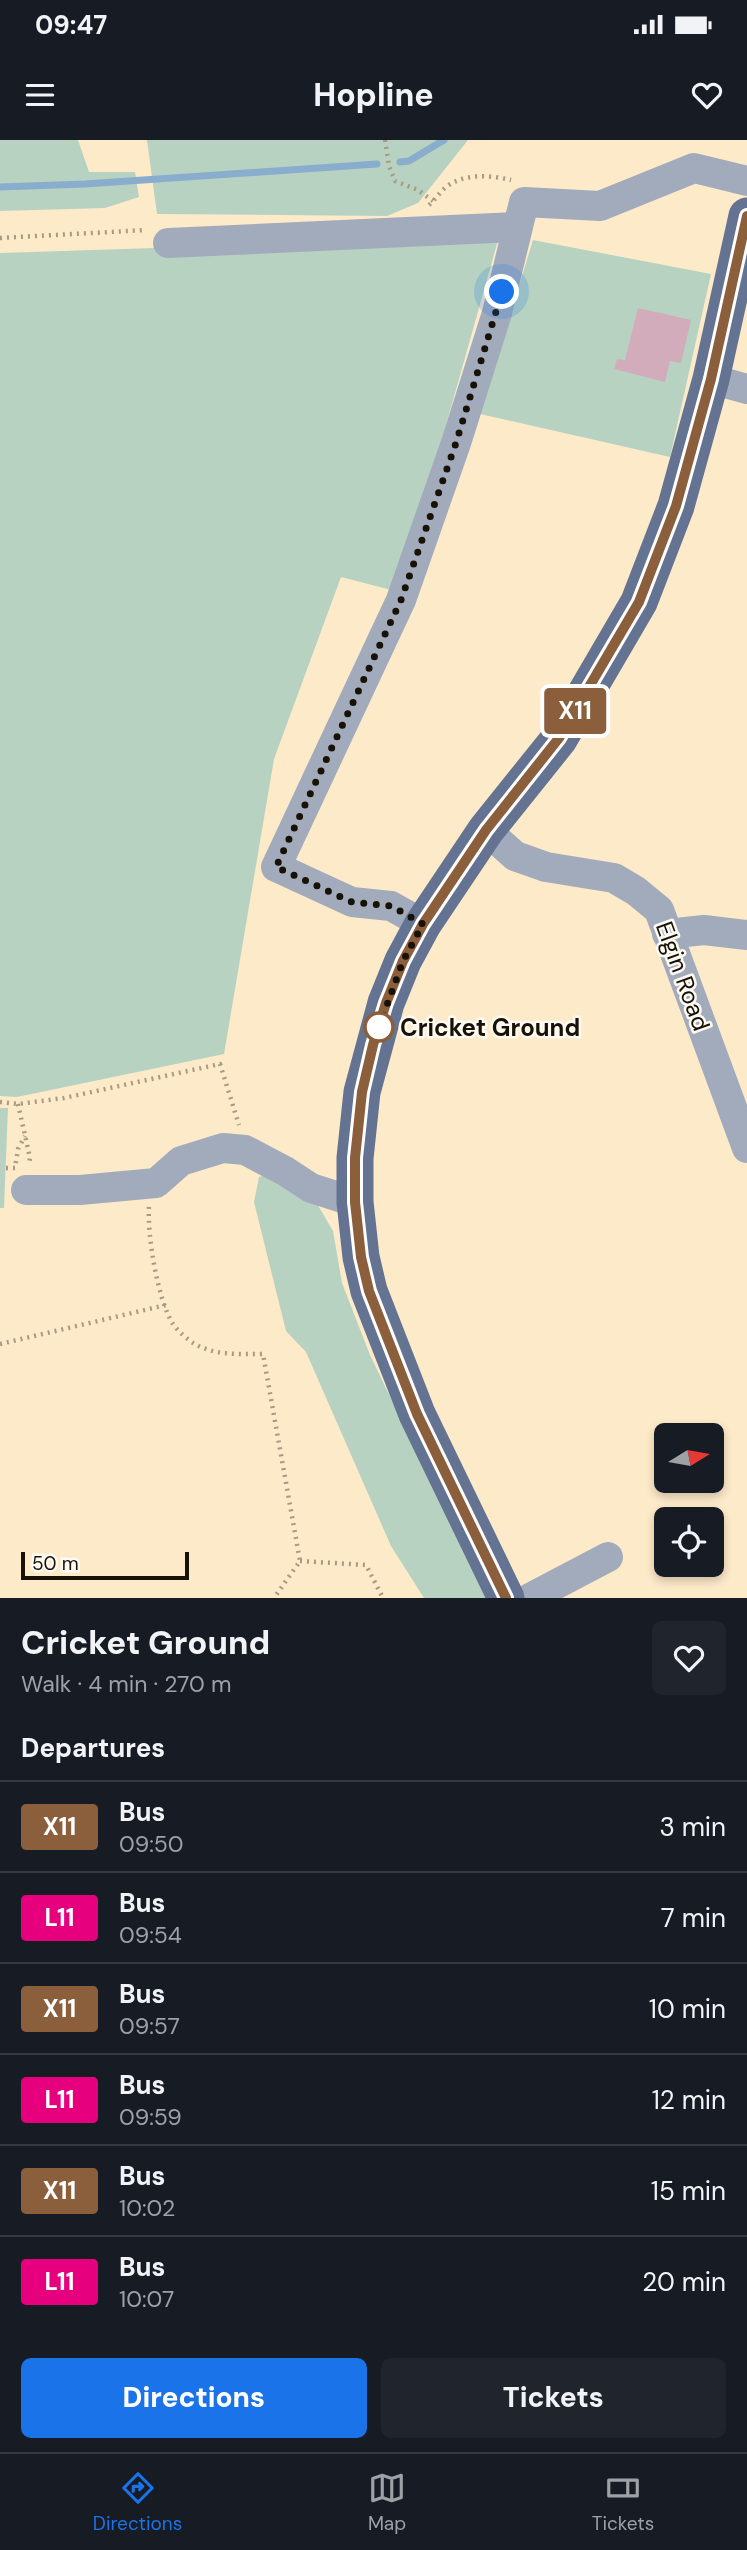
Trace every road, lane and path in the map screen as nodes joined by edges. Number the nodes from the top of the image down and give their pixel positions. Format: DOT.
graph roads {
  1 [pos="385,140"];
  2 [pos="747,181"];
  3 [pos="433,201"];
  4 [pos="747,216"];
  5 [pos="517,227"];
  6 [pos="168,243"];
  7 [pos="711,379"];
  8 [pos="747,389"];
  9 [pos="486,830"];
  10 [pos="423,924"];
  11 [pos="667,934"];
  12 [pos="747,935"];
  13 [pos="0,1102"];
  14 [pos="18,1104"];
  15 [pos="25,1135"];
  16 [pos="747,1148"];
  17 [pos="245,1150"];
  18 [pos="6,1168"];
  19 [pos="156,1183"];
  20 [pos="26,1190"];
  21 [pos="355,1202"];
  22 [pos="166,1305"];
  23 [pos="0,1344"];
  24 [pos="608,1557"];
  25 [pos="300,1561"];
  26 [pos="274,1598"];
  27 [pos="383,1598"];
  28 [pos="506,1598"];
  29 [pos="530,1598"];
  1 -- 3 [label="path"];
  2 -- 5 [label="street"];
  4 -- 7 [label="main road"];
  5 -- 6 [label="street"];
  5 -- 10 [label="street"];
  7 -- 8 [label="street"];
  7 -- 9 [label="main road"];
  9 -- 10 [label="main road"];
  9 -- 11 [label="street, Elgin Road"];
  10 -- 21 [label="main road"];
  11 -- 12 [label="street"];
  11 -- 16 [label="street, Elgin Road"];
  13 -- 14 [label="path"];
  14 -- 15 [label="path"];
  14 -- 17 [label="path"];
  15 -- 18 [label="path"];
  15 -- 20 [label="path"];
  17 -- 19 [label="street"];
  17 -- 21 [label="street"];
  19 -- 20 [label="street"];
  19 -- 22 [label="path"];
  21 -- 28 [label="main road"];
  22 -- 23 [label="path"];
  22 -- 25 [label="path"];
  24 -- 29 [label="street"];
  25 -- 26 [label="path"];
  25 -- 27 [label="path"];
}
